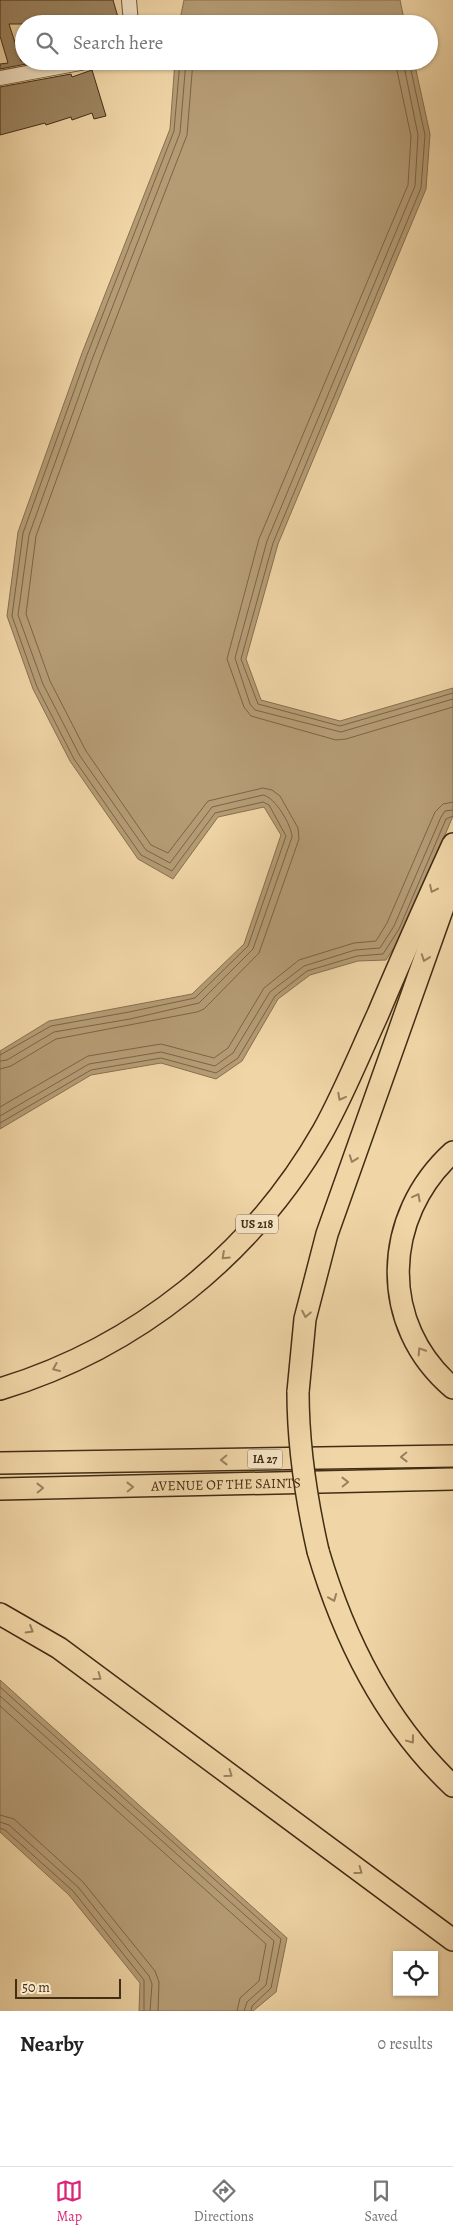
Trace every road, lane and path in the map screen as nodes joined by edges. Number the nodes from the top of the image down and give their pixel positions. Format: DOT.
graph roads {
  1 [pos="129,0"];
  2 [pos="130,15"];
  3 [pos="43,70"];
  4 [pos="0,78"];
  5 [pos="453,844"];
  6 [pos="453,879"];
  7 [pos="453,1152"];
  8 [pos="453,1388"];
  9 [pos="0,1389"];
  10 [pos="453,1456"];
  11 [pos="0,1463"];
  12 [pos="453,1479"];
  13 [pos="0,1489"];
  14 [pos="0,1614"];
  15 [pos="453,1786"];
  16 [pos="453,1940"];
  1 -- 2 [label="street"];
  3 -- 4 [label="street"];
  5 -- 9 [label="highway, US 218, one-way"];
  6 -- 15 [label="highway, one-way, bridge"];
  8 -- 7 [label="highway, one-way"];
  10 -- 11 [label="highway, AVENUE OF THE SAINTS / IA 27, one-way"];
  13 -- 12 [label="highway, AVENUE OF THE SAINTS, one-way"];
  14 -- 16 [label="highway, one-way"];
}
